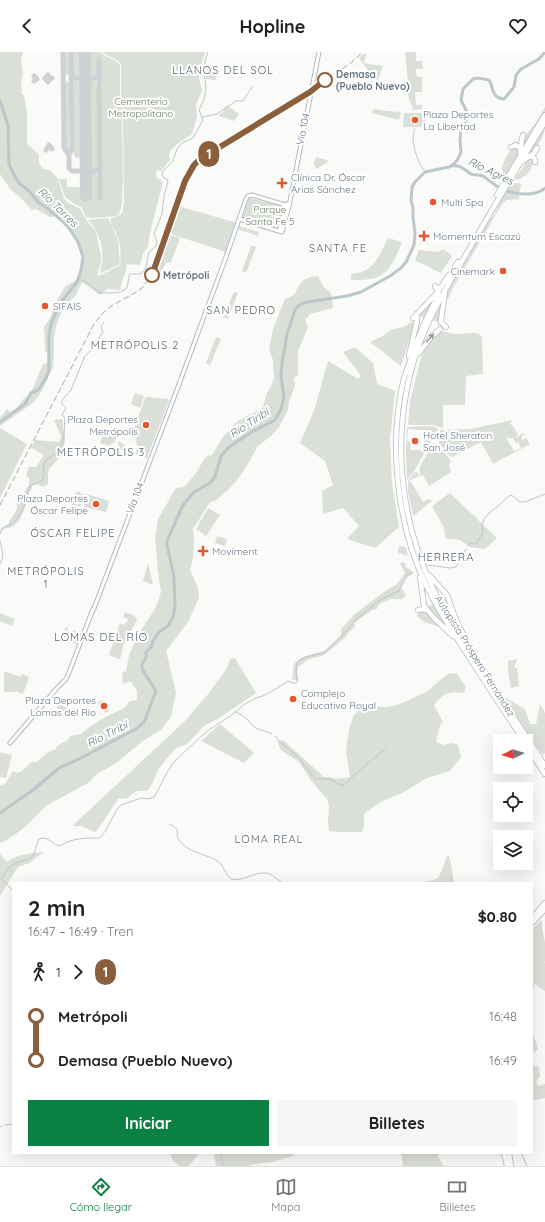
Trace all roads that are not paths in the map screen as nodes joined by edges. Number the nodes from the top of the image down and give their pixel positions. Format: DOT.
graph roads {
  1 [pos="319,52"];
  2 [pos="545,115"];
  3 [pos="545,122"];
  4 [pos="523,135"];
  5 [pos="516,141"];
  6 [pos="511,147"];
  7 [pos="520,148"];
  8 [pos="537,148"];
  9 [pos="529,156"];
  10 [pos="535,162"];
  11 [pos="511,175"];
  12 [pos="497,198"];
  13 [pos="288,205"];
  14 [pos="239,219"];
  15 [pos="453,269"];
  16 [pos="452,277"];
  17 [pos="434,286"];
  18 [pos="440,289"];
  19 [pos="432,291"];
  20 [pos="427,318"];
  21 [pos="415,322"];
  22 [pos="446,327"];
  23 [pos="440,329"];
  24 [pos="408,374"];
  25 [pos="406,482"];
  26 [pos="407,512"];
  27 [pos="418,561"];
  28 [pos="443,590"];
  29 [pos="449,590"];
  30 [pos="443,595"];
  31 [pos="449,599"];
  32 [pos="423,601"];
  33 [pos="428,604"];
  34 [pos="418,610"];
  35 [pos="427,610"];
  36 [pos="467,655"];
  37 [pos="492,683"];
  38 [pos="519,734"];
  39 [pos="10,743"];
  40 [pos="533,756"];
  41 [pos="545,766"];
  42 [pos="545,774"];
  43 [pos="545,903"];
  44 [pos="545,909"];
  45 [pos="533,917"];
  46 [pos="533,922"];
  47 [pos="504,1154"];
  48 [pos="509,1154"];
  49 [pos="507,1166"];
  50 [pos="511,1166"];
  1 -- 13 [label="main road, Vía 104"];
  2 -- 11 [label="highway, Autopista Próspero Fernández"];
  3 -- 11 [label="highway, Autopista Próspero Fernández"];
  4 -- 7 [label="highway"];
  5 -- 7 [label="highway"];
  6 -- 7 [label="highway"];
  7 -- 11 [label="highway"];
  8 -- 9 [label="highway"];
  9 -- 10 [label="highway"];
  9 -- 11 [label="highway"];
  11 -- 12 [label="highway, Autopista Próspero Fernández"];
  12 -- 15 [label="highway, Autopista Próspero Fernández"];
  12 -- 16 [label="highway, Autopista Próspero Fernández"];
  13 -- 14 [label="main road, Vía 104"];
  13 -- 14 [label="main road, Vía 104"];
  14 -- 39 [label="main road, Vía 104"];
  15 -- 18 [label="highway"];
  15 -- 20 [label="highway, Autopista Próspero Fernández"];
  16 -- 20 [label="highway, Autopista Próspero Fernández"];
  16 -- 22 [label="highway"];
  17 -- 18 [label="highway"];
  18 -- 19 [label="highway"];
  18 -- 21 [label="highway"];
  20 -- 21 [label="highway"];
  20 -- 24 [label="highway, Autopista Próspero Fernández"];
  21 -- 24 [label="highway"];
  24 -- 23 [label="highway, one-way"];
  24 -- 26 [label="highway, Autopista Próspero Fernández"];
  24 -- 27 [label="highway, Autopista Próspero Fernández"];
  25 -- 26 [label="highway"];
  26 -- 27 [label="highway, Autopista Próspero Fernández"];
  27 -- 28 [label="highway"];
  27 -- 32 [label="highway"];
  27 -- 36 [label="highway, Autopista Próspero Fernández"];
  27 -- 37 [label="highway, Autopista Próspero Fernández"];
  28 -- 29 [label="highway"];
  28 -- 31 [label="highway"];
  30 -- 31 [label="highway"];
  31 -- 37 [label="highway"];
  32 -- 33 [label="highway"];
  32 -- 35 [label="highway"];
  34 -- 35 [label="highway"];
  35 -- 36 [label="highway"];
  36 -- 38 [label="highway, Autopista Próspero Fernández"];
  37 -- 41 [label="highway, Autopista Próspero Fernández"];
  40 -- 42 [label="highway"];
  43 -- 45 [label="highway"];
  44 -- 46 [label="highway"];
  47 -- 49 [label="highway"];
  48 -- 50 [label="highway"];
}
